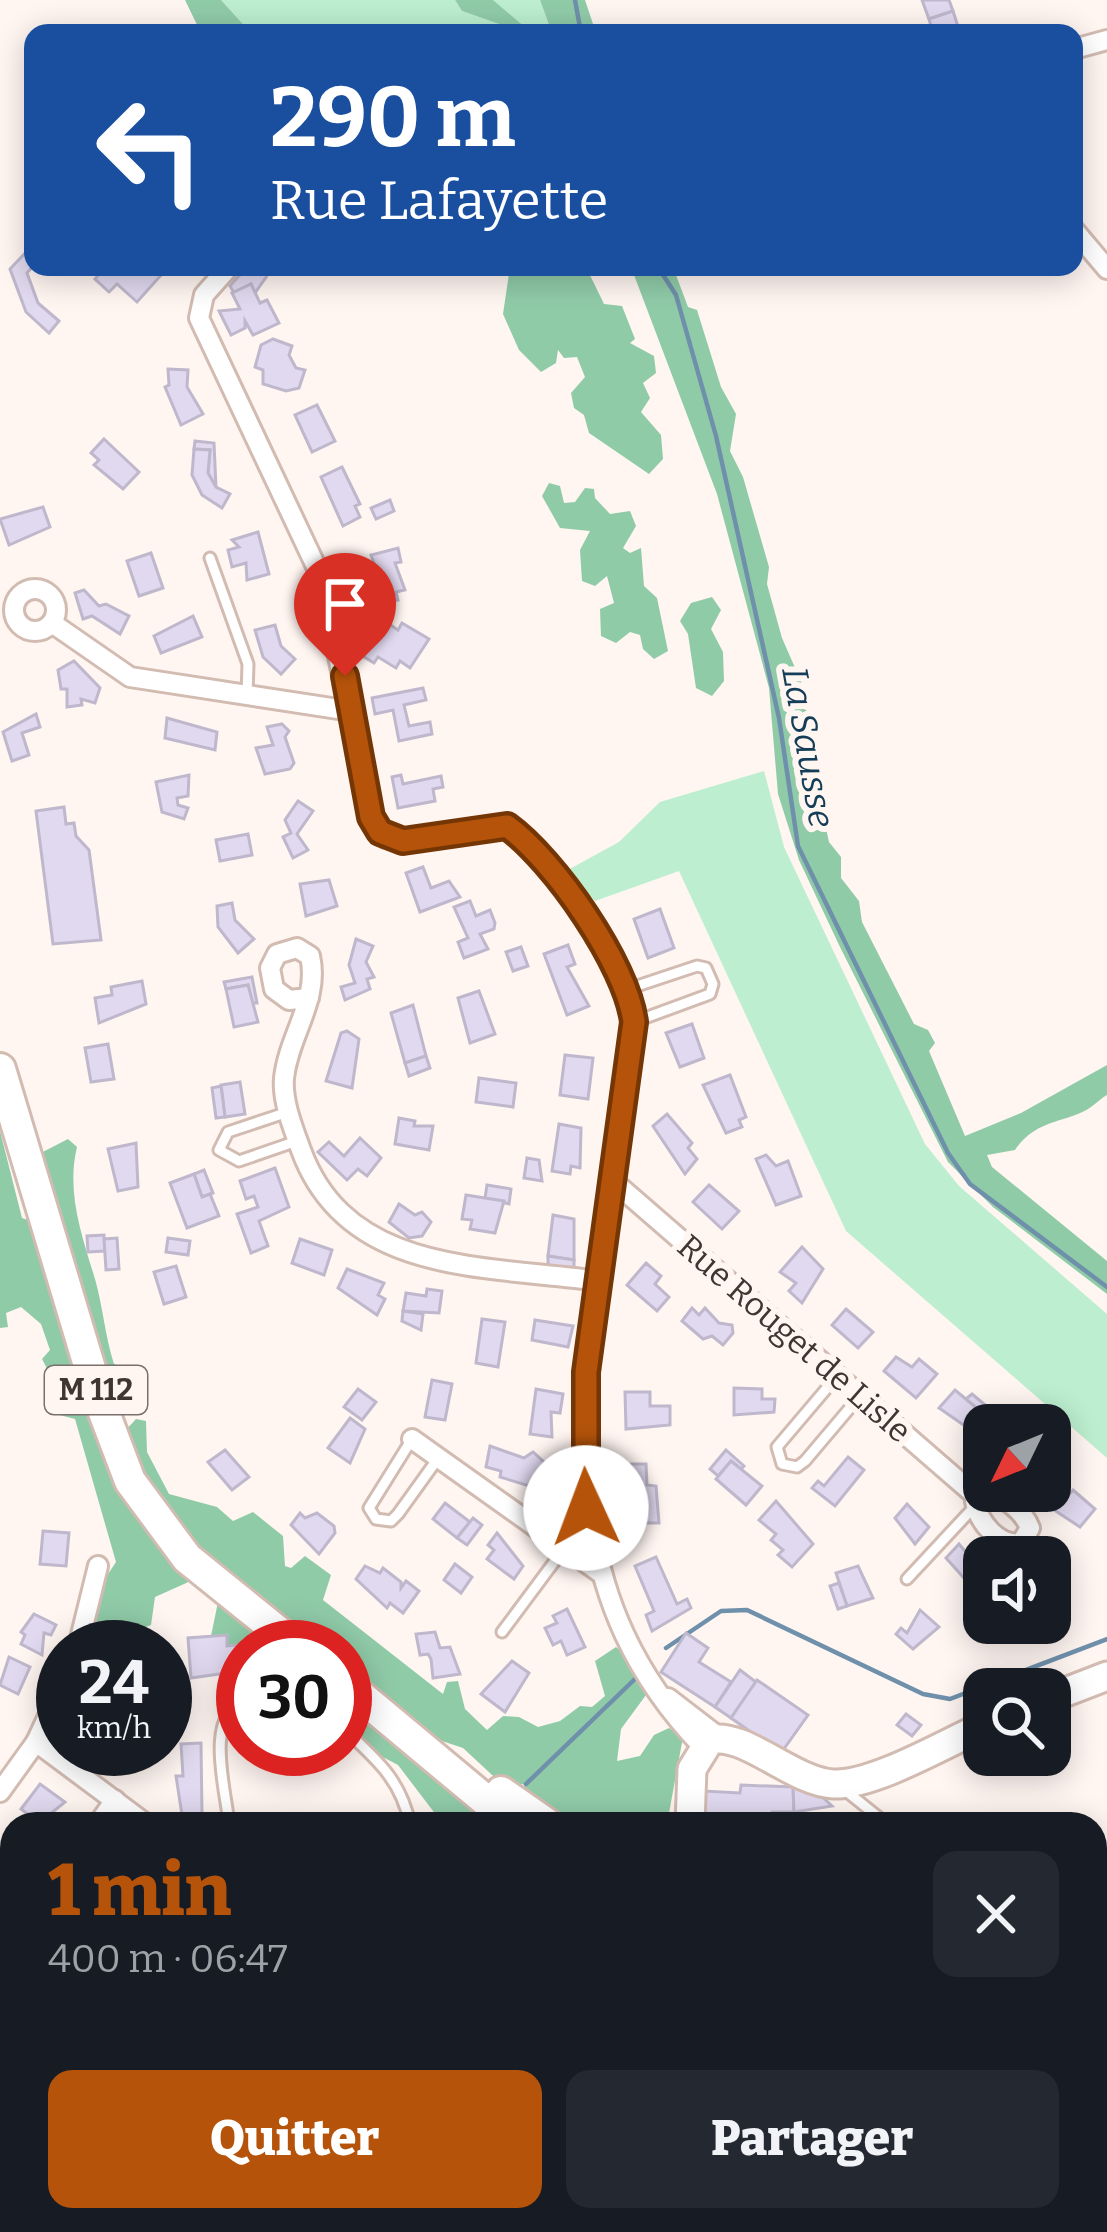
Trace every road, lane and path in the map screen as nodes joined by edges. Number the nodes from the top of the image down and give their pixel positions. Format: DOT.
graph roads {
  1 [pos="1083,241"];
  2 [pos="1107,269"];
  3 [pos="222,276"];
  4 [pos="210,558"];
  5 [pos="52,623"];
  6 [pos="247,695"];
  7 [pos="352,711"];
  8 [pos="628,989"];
  9 [pos="309,998"];
  10 [pos="634,1022"];
  11 [pos="0,1070"];
  12 [pos="289,1112"];
  13 [pos="297,1141"];
  14 [pos="613,1180"];
  15 [pos="599,1281"];
  16 [pos="838,1375"];
  17 [pos="861,1396"];
  18 [pos="412,1438"];
  19 [pos="439,1457"];
  20 [pos="963,1489"];
  21 [pos="966,1512"];
  22 [pos="563,1550"];
  23 [pos="98,1566"];
  24 [pos="599,1571"];
  25 [pos="907,1579"];
  26 [pos="85,1620"];
  27 [pos="264,1620"];
  28 [pos="502,1632"];
  29 [pos="1107,1676"];
  30 [pos="1071,1690"];
  31 [pos="372,1704"];
  32 [pos="406,1730"];
  33 [pos="963,1734"];
  34 [pos="36,1742"];
  35 [pos="711,1742"];
  36 [pos="372,1755"];
  37 [pos="82,1776"];
  38 [pos="225,1776"];
  39 [pos="837,1784"];
  40 [pos="0,1792"];
  41 [pos="115,1800"];
  42 [pos="106,1812"];
  43 [pos="130,1812"];
  44 [pos="229,1812"];
  45 [pos="407,1812"];
  46 [pos="500,1812"];
  47 [pos="529,1812"];
  48 [pos="690,1812"];
  49 [pos="872,1812"];
  1 -- 2 [label="street"];
  3 -- 7 [label="street"];
  4 -- 6 [label="lane"];
  5 -- 6 [label="street"];
  6 -- 7 [label="street"];
  7 -- 8 [label="street"];
  8 -- 10 [label="street"];
  8 -- 10 [label="lane"];
  9 -- 12 [label="street"];
  10 -- 14 [label="street"];
  11 -- 27 [label="main road, M 112"];
  12 -- 13 [label="street"];
  12 -- 13 [label="lane"];
  13 -- 15 [label="street"];
  14 -- 15 [label="street"];
  14 -- 16 [label="street, Rue Rouget de Lisle"];
  15 -- 24 [label="street"];
  16 -- 17 [label="street, Rue Rouget de Lisle"];
  16 -- 17 [label="lane"];
  17 -- 20 [label="street, Rue Rouget de Lisle"];
  18 -- 19 [label="street"];
  18 -- 19 [label="lane"];
  19 -- 22 [label="street"];
  21 -- 25 [label="lane"];
  22 -- 24 [label="street"];
  22 -- 28 [label="lane"];
  23 -- 26 [label="street"];
  24 -- 35 [label="street"];
  29 -- 30 [label="street"];
  31 -- 32 [label="main road"];
  32 -- 46 [label="main road"];
  32 -- 47 [label="main road"];
  33 -- 39 [label="street"];
  34 -- 40 [label="street"];
  35 -- 39 [label="street"];
  35 -- 48 [label="street"];
  36 -- 45 [label="lane"];
  37 -- 41 [label="street"];
  38 -- 44 [label="lane"];
  39 -- 49 [label="lane"];
  41 -- 42 [label="street"];
  41 -- 43 [label="street"];
}
